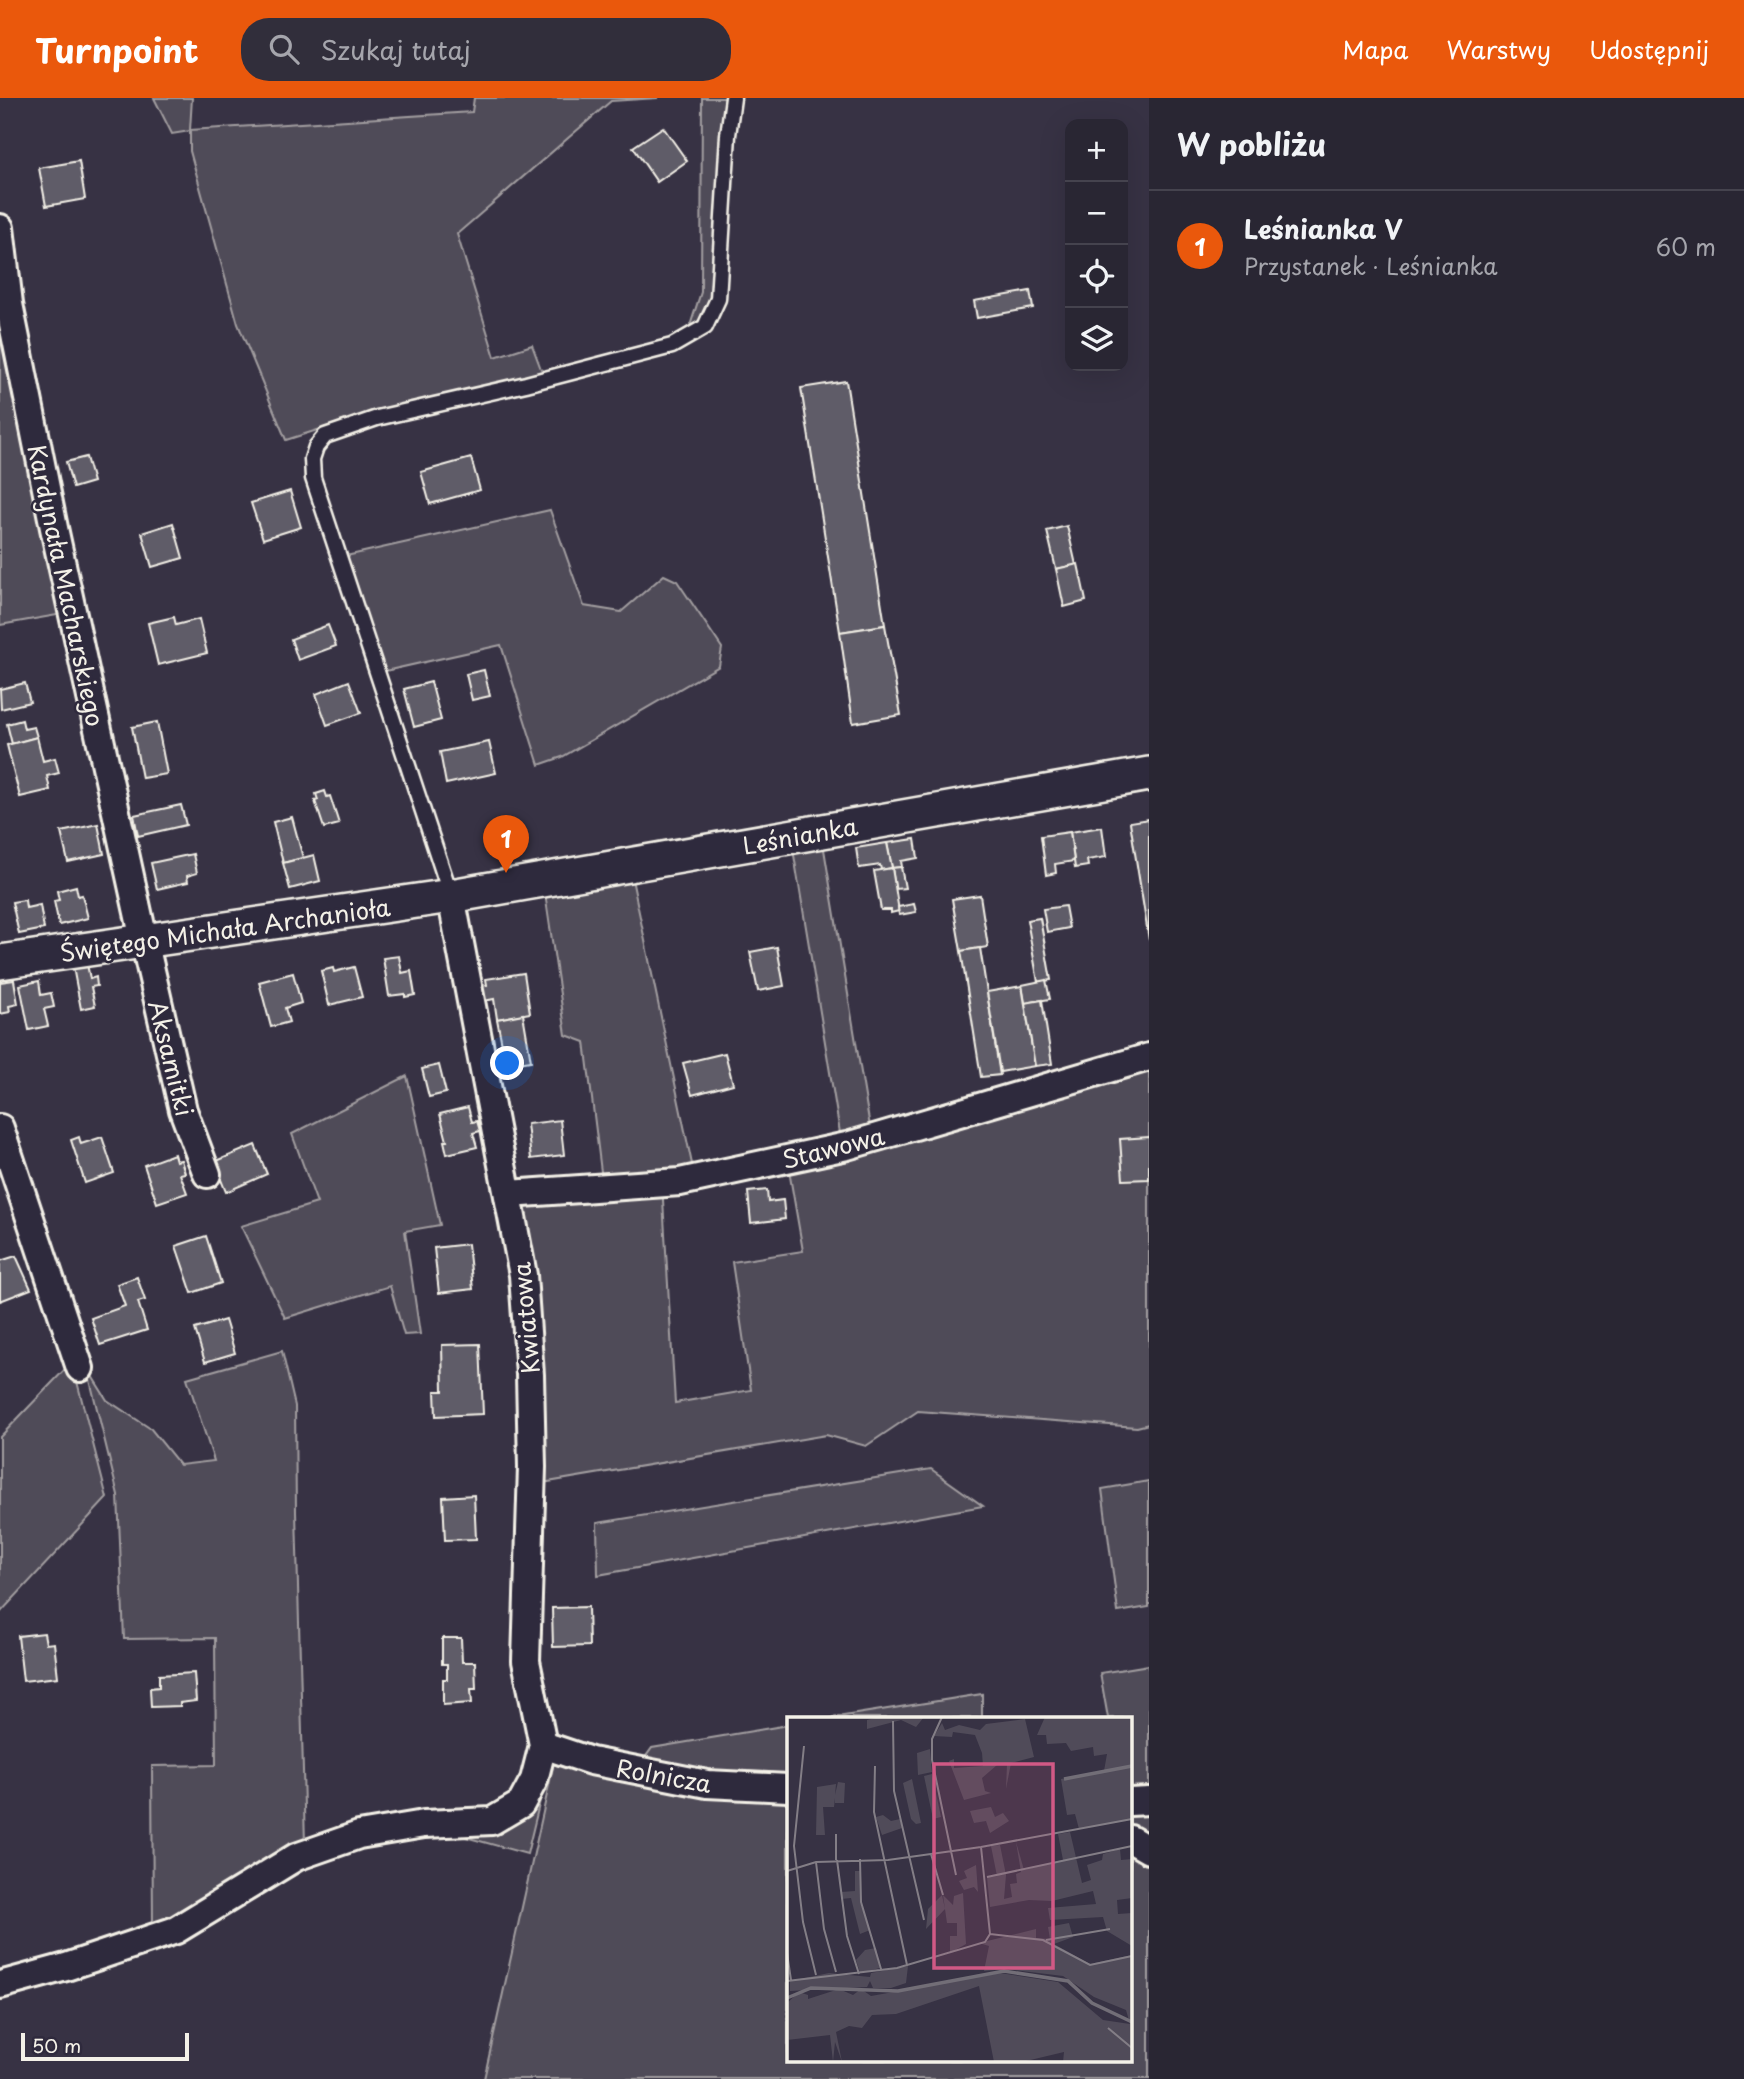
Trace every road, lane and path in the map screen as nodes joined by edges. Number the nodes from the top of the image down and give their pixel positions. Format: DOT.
graph roads {
  1 [pos="733,98"];
  2 [pos="0,228"];
  3 [pos="1149,774"];
  4 [pos="451,896"];
  5 [pos="144,940"];
  6 [pos="0,962"];
  7 [pos="1149,1057"];
  8 [pos="0,1128"];
  9 [pos="207,1174"];
  10 [pos="509,1194"];
  11 [pos="80,1368"];
  12 [pos="543,1745"];
  13 [pos="787,1788"];
  14 [pos="1132,1840"];
  15 [pos="1149,1850"];
  16 [pos="0,1985"];
  1 -- 4 [label="lane"];
  2 -- 5 [label="street, Kardynała Macharskiego"];
  3 -- 4 [label="street, Leśnianka"];
  4 -- 5 [label="street, Świętego Michała Archanioła"];
  4 -- 10 [label="street, Kwiatowa"];
  5 -- 6 [label="street, Świętego Michała Archanioła"];
  5 -- 9 [label="street, Aksamitki"];
  7 -- 10 [label="street, Stawowa"];
  8 -- 11 [label="street"];
  10 -- 12 [label="street, Kwiatowa"];
  12 -- 13 [label="street, Rolnicza"];
  12 -- 16 [label="street"];
  14 -- 15 [label="street"];
}
